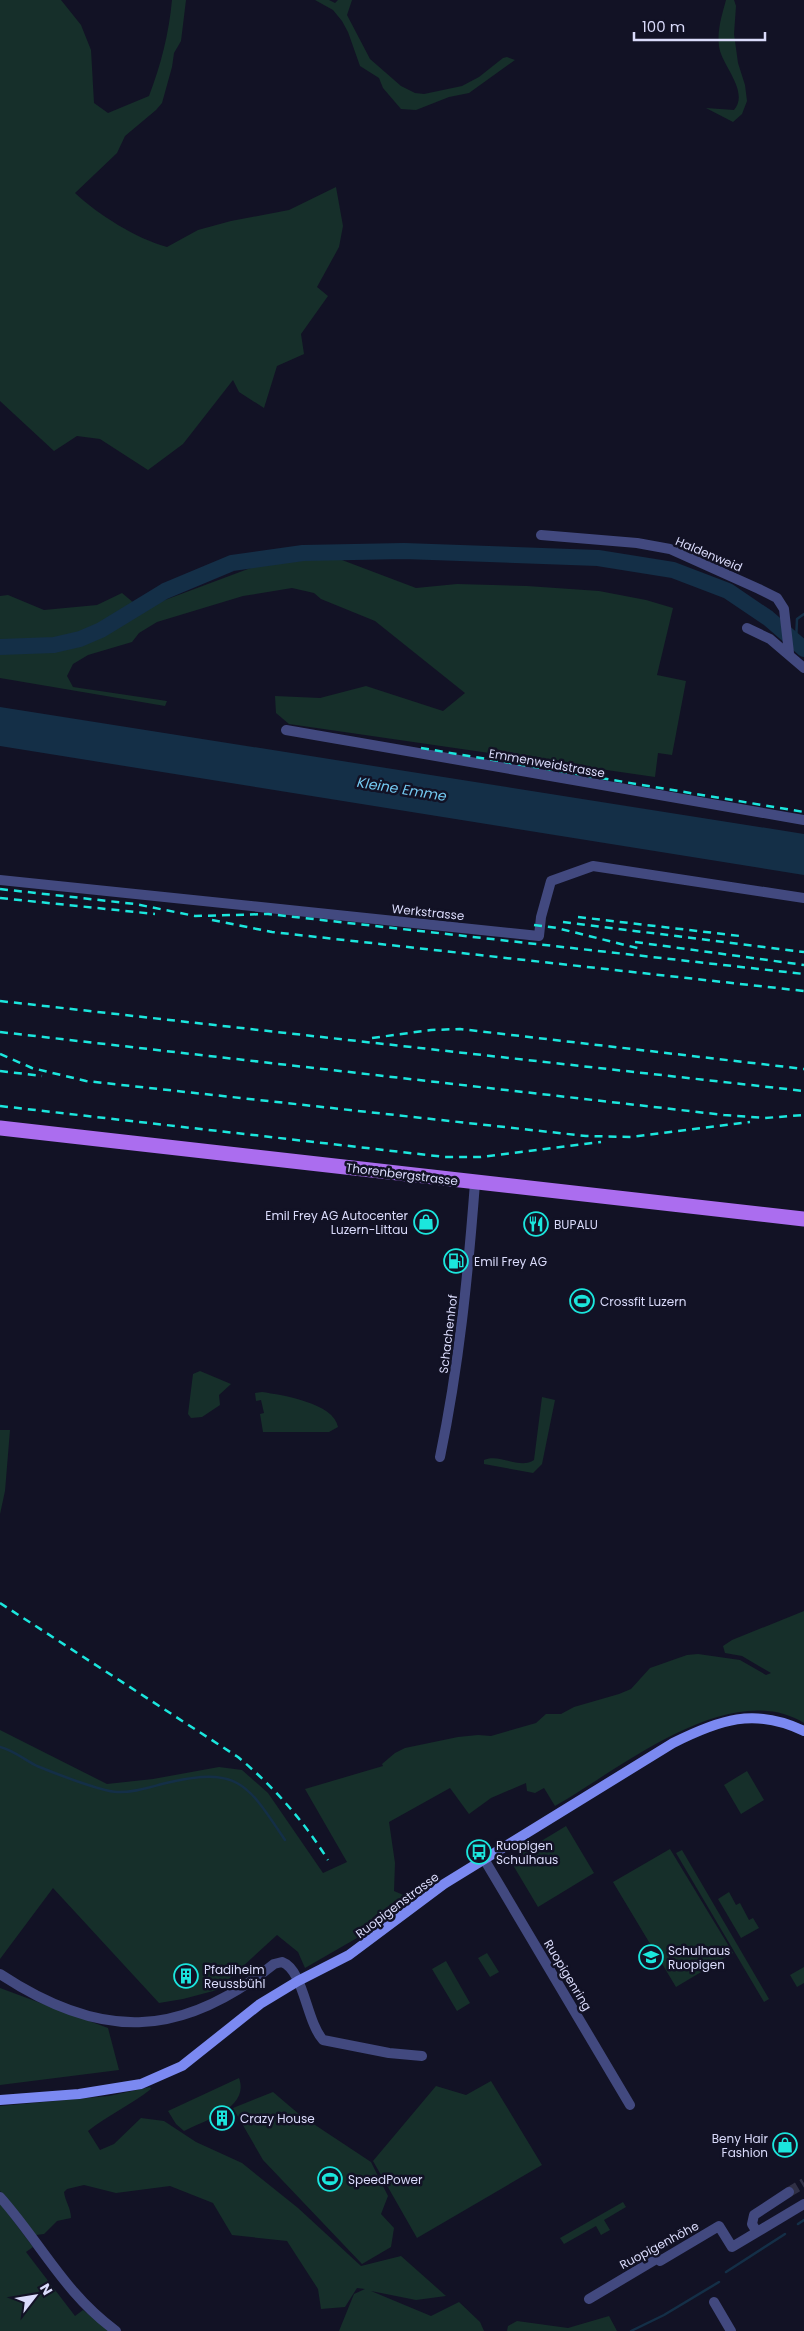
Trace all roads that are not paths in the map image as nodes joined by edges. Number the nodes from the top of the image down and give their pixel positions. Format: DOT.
graph roads {
  1 [pos="541,535"];
  2 [pos="747,628"];
  3 [pos="788,649"];
  4 [pos="804,668"];
  5 [pos="286,730"];
  6 [pos="804,820"];
  7 [pos="0,880"];
  8 [pos="804,898"];
  9 [pos="0,1128"];
  10 [pos="475,1183"];
  11 [pos="804,1219"];
  12 [pos="440,1457"];
  13 [pos="804,1731"];
  14 [pos="484,1858"];
  15 [pos="0,1974"];
  16 [pos="298,1981"];
  17 [pos="422,2056"];
  18 [pos="0,2100"];
  19 [pos="630,2105"];
  20 [pos="789,2192"];
  21 [pos="0,2197"];
  22 [pos="804,2204"];
  23 [pos="757,2232"];
  24 [pos="589,2299"];
  25 [pos="714,2302"];
  26 [pos="116,2331"];
  27 [pos="731,2331"];
  1 -- 3 [label="street, Haldenweid"];
  2 -- 3 [label="street"];
  3 -- 4 [label="street"];
  5 -- 6 [label="street, Emmenweidstrasse"];
  7 -- 8 [label="street, Werkstrasse"];
  9 -- 10 [label="main road, Thorenbergstrasse"];
  10 -- 11 [label="main road, Thorenbergstrasse"];
  10 -- 12 [label="street, Schachenhof"];
  13 -- 14 [label="street, Ruopigenstrasse"];
  14 -- 16 [label="street, Ruopigenstrasse"];
  14 -- 19 [label="street, Ruopigenring"];
  15 -- 16 [label="street"];
  16 -- 17 [label="street"];
  16 -- 18 [label="street, Ruopigenstrasse"];
  20 -- 23 [label="street"];
  21 -- 26 [label="street"];
  22 -- 23 [label="street"];
  23 -- 24 [label="street, Ruopigenhöhe"];
  25 -- 27 [label="street"];
}
